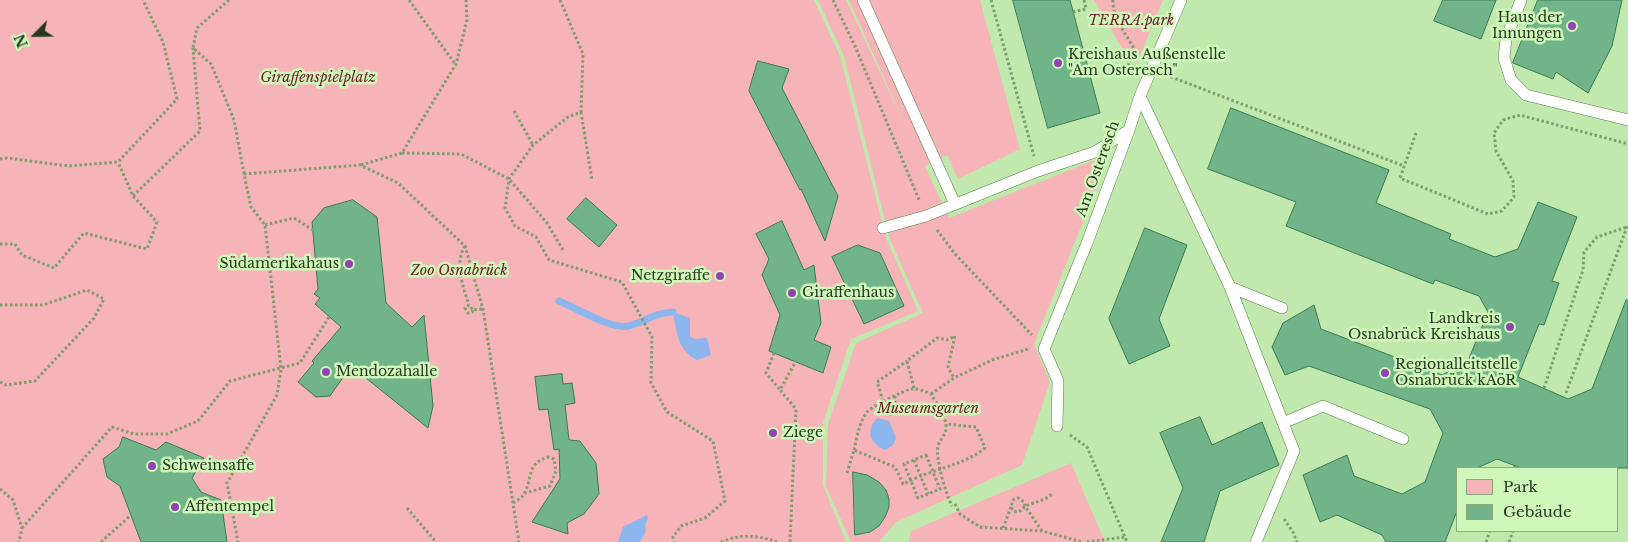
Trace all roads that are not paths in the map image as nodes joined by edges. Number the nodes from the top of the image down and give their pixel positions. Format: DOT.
graph roads {
  1 [pos="863,0"];
  2 [pos="1181,0"];
  3 [pos="1520,0"];
  4 [pos="1140,96"];
  5 [pos="1628,120"];
  6 [pos="1129,130"];
  7 [pos="955,204"];
  8 [pos="883,228"];
  9 [pos="1230,287"];
  10 [pos="1282,308"];
  11 [pos="1283,423"];
  12 [pos="1057,426"];
  13 [pos="1403,439"];
  14 [pos="1256,542"];
  1 -- 7 [label="lane"];
  2 -- 4 [label="lane, Am Osteresch"];
  3 -- 5 [label="lane"];
  4 -- 6 [label="lane, Am Osteresch"];
  4 -- 9 [label="lane"];
  6 -- 7 [label="lane"];
  6 -- 12 [label="lane, Am Osteresch"];
  7 -- 8 [label="lane"];
  9 -- 10 [label="lane"];
  9 -- 11 [label="lane"];
  11 -- 13 [label="lane"];
  11 -- 14 [label="lane"];
}
